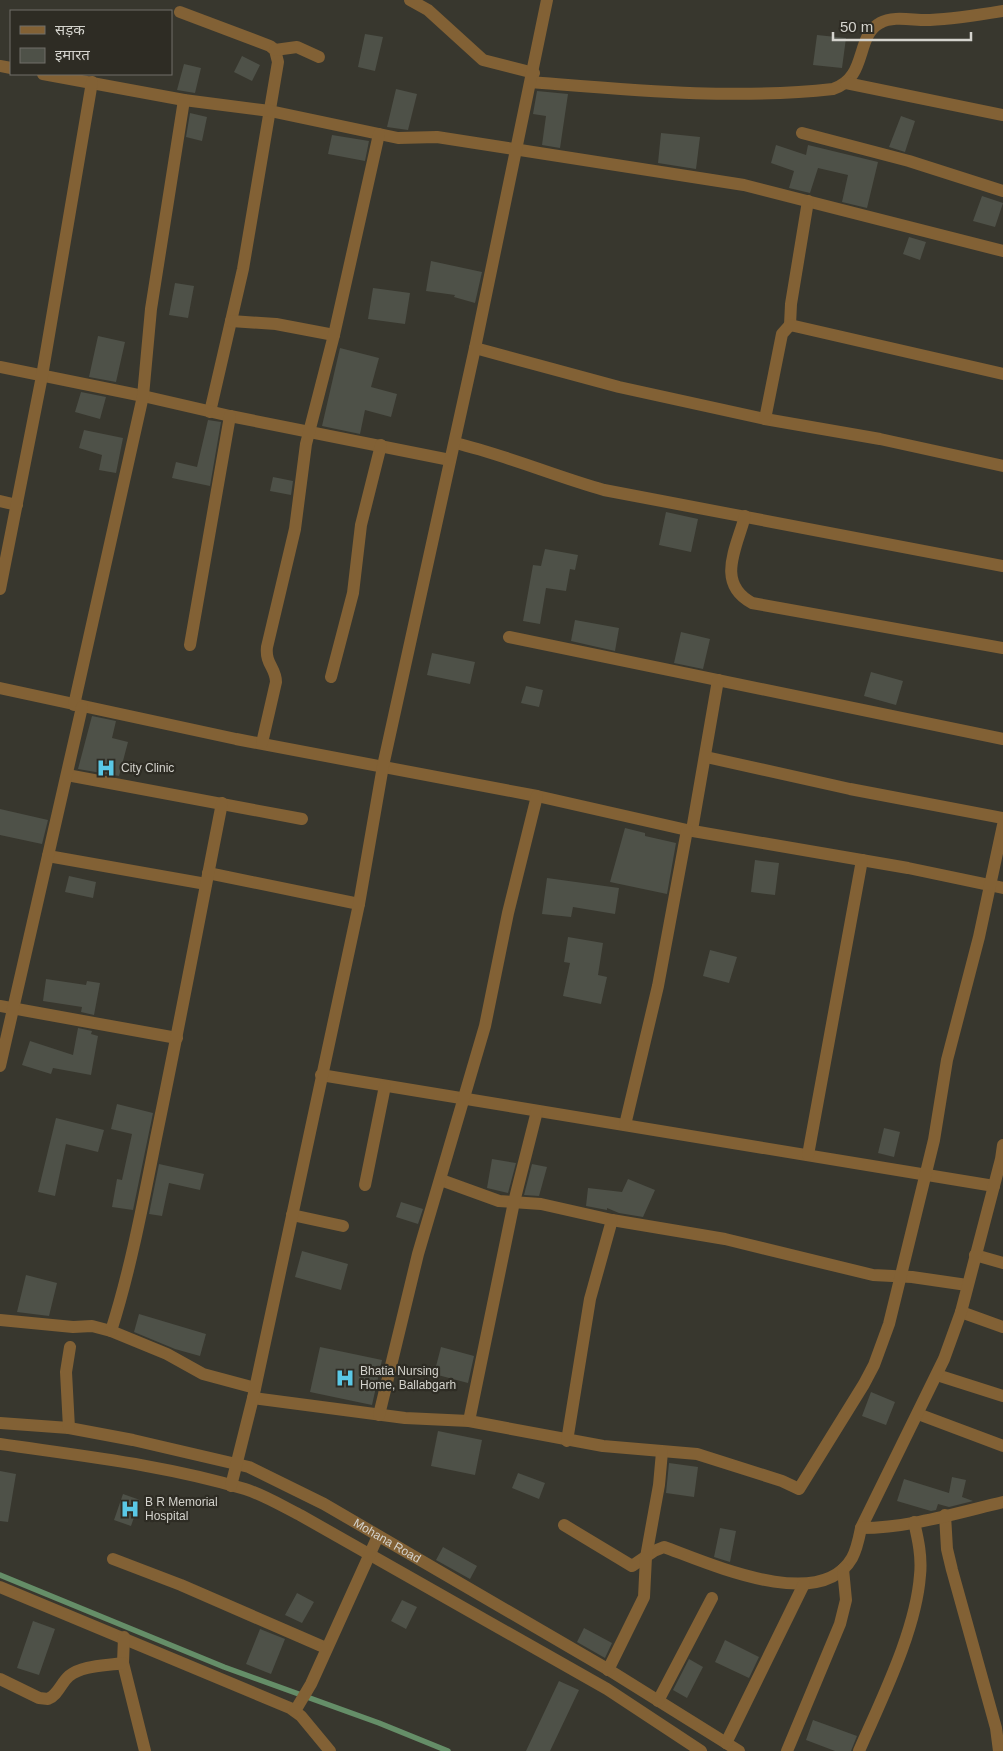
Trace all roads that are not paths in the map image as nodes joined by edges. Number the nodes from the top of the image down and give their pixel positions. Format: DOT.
graph roads {
  1 [pos="410,0"];
  2 [pos="547,0"];
  3 [pos="1003,11"];
  4 [pos="180,12"];
  5 [pos="275,50"];
  6 [pos="320,56"];
  7 [pos="49,75"];
  8 [pos="532,77"];
  9 [pos="92,82"];
  10 [pos="846,83"];
  11 [pos="184,100"];
  12 [pos="270,111"];
  13 [pos="1003,115"];
  14 [pos="802,132"];
  15 [pos="380,134"];
  16 [pos="516,148"];
  17 [pos="1003,191"];
  18 [pos="808,201"];
  19 [pos="1003,251"];
  20 [pos="231,321"];
  21 [pos="790,325"];
  22 [pos="334,335"];
  23 [pos="476,348"];
  24 [pos="0,367"];
  25 [pos="1003,374"];
  26 [pos="42,376"];
  27 [pos="143,396"];
  28 [pos="210,412"];
  29 [pos="230,416"];
  30 [pos="765,419"];
  31 [pos="309,431"];
  32 [pos="455,443"];
  33 [pos="381,445"];
  34 [pos="450,460"];
  35 [pos="1003,466"];
  36 [pos="0,500"];
  37 [pos="17,505"];
  38 [pos="745,516"];
  39 [pos="1003,566"];
  40 [pos="0,589"];
  41 [pos="509,636"];
  42 [pos="190,645"];
  43 [pos="1003,648"];
  44 [pos="331,677"];
  45 [pos="718,680"];
  46 [pos="0,688"];
  47 [pos="78,706"];
  48 [pos="1003,739"];
  49 [pos="262,743"];
  50 [pos="706,757"];
  51 [pos="383,766"];
  52 [pos="67,775"];
  53 [pos="537,796"];
  54 [pos="222,803"];
  55 [pos="1003,818"];
  56 [pos="302,819"];
  57 [pos="1003,825"];
  58 [pos="690,830"];
  59 [pos="48,856"];
  60 [pos="862,860"];
  61 [pos="207,878"];
  62 [pos="990,885"];
  63 [pos="1003,888"];
  64 [pos="359,904"];
  65 [pos="0,1006"];
  66 [pos="13,1008"];
  67 [pos="177,1038"];
  68 [pos="0,1066"];
  69 [pos="321,1075"];
  70 [pos="385,1086"];
  71 [pos="463,1098"];
  72 [pos="537,1111"];
  73 [pos="625,1125"];
  74 [pos="1003,1145"];
  75 [pos="808,1155"];
  76 [pos="924,1174"];
  77 [pos="441,1180"];
  78 [pos="365,1185"];
  79 [pos="994,1186"];
  80 [pos="514,1202"];
  81 [pos="292,1215"];
  82 [pos="612,1220"];
  83 [pos="343,1226"];
  84 [pos="975,1255"];
  85 [pos="1003,1263"];
  86 [pos="900,1277"];
  87 [pos="968,1285"];
  88 [pos="961,1312"];
  89 [pos="0,1320"];
  90 [pos="1003,1327"];
  91 [pos="111,1331"];
  92 [pos="70,1347"];
  93 [pos="937,1375"];
  94 [pos="254,1393"];
  95 [pos="1003,1396"];
  96 [pos="918,1414"];
  97 [pos="379,1415"];
  98 [pos="470,1421"];
  99 [pos="0,1423"];
  100 [pos="70,1428"];
  101 [pos="567,1441"];
  102 [pos="0,1444"];
  103 [pos="1003,1446"];
  104 [pos="662,1452"];
  105 [pos="236,1463"];
  106 [pos="230,1486"];
  107 [pos="1003,1502"];
  108 [pos="945,1515"];
  109 [pos="914,1522"];
  110 [pos="564,1525"];
  111 [pos="861,1528"];
  112 [pos="378,1536"];
  113 [pos="370,1555"];
  114 [pos="646,1557"];
  115 [pos="113,1559"];
  116 [pos="843,1570"];
  117 [pos="804,1584"];
  118 [pos="0,1587"];
  119 [pos="712,1598"];
  120 [pos="124,1637"];
  121 [pos="326,1648"];
  122 [pos="123,1663"];
  123 [pos="608,1670"];
  124 [pos="0,1680"];
  125 [pos="658,1701"];
  126 [pos="298,1706"];
  127 [pos="726,1743"];
  128 [pos="145,1751"];
  129 [pos="330,1751"];
  130 [pos="701,1751"];
  131 [pos="739,1751"];
  132 [pos="787,1751"];
  133 [pos="859,1751"];
  134 [pos="999,1751"];
  1 -- 8 [label="street"];
  2 -- 8 [label="street"];
  3 -- 10 [label="street"];
  4 -- 5 [label="street"];
  5 -- 6 [label="street"];
  5 -- 12 [label="street"];
  7 -- 9 [label="street"];
  8 -- 10 [label="street"];
  8 -- 16 [label="street"];
  9 -- 11 [label="street"];
  9 -- 26 [label="street"];
  10 -- 13 [label="street"];
  11 -- 12 [label="street"];
  11 -- 27 [label="street"];
  12 -- 15 [label="street"];
  12 -- 20 [label="street"];
  14 -- 17 [label="street"];
  15 -- 16 [label="street"];
  15 -- 22 [label="street"];
  16 -- 18 [label="street"];
  16 -- 23 [label="street"];
  18 -- 19 [label="street"];
  18 -- 21 [label="street"];
  20 -- 22 [label="street"];
  20 -- 28 [label="street"];
  21 -- 25 [label="street"];
  21 -- 30 [label="street"];
  22 -- 31 [label="street"];
  23 -- 30 [label="street"];
  23 -- 32 [label="street"];
  24 -- 26 [label="street"];
  26 -- 27 [label="street"];
  26 -- 37 [label="street"];
  27 -- 28 [label="street"];
  27 -- 47 [label="street"];
  28 -- 29 [label="street"];
  29 -- 31 [label="street"];
  29 -- 42 [label="street"];
  30 -- 35 [label="street"];
  31 -- 33 [label="street"];
  31 -- 49 [label="street"];
  32 -- 34 [label="street"];
  32 -- 38 [label="street"];
  33 -- 34 [label="street"];
  33 -- 44 [label="street"];
  34 -- 51 [label="street"];
  36 -- 37 [label="street"];
  37 -- 40 [label="street"];
  38 -- 39 [label="street"];
  38 -- 43 [label="street"];
  41 -- 45 [label="street"];
  45 -- 48 [label="street"];
  45 -- 50 [label="street"];
  46 -- 47 [label="street"];
  47 -- 49 [label="street"];
  47 -- 52 [label="street"];
  49 -- 51 [label="street"];
  50 -- 55 [label="street"];
  50 -- 58 [label="street"];
  51 -- 53 [label="street"];
  51 -- 64 [label="street"];
  52 -- 54 [label="street"];
  52 -- 59 [label="street"];
  53 -- 58 [label="street"];
  53 -- 71 [label="street"];
  54 -- 56 [label="street"];
  54 -- 61 [label="street"];
  57 -- 62 [label="street"];
  58 -- 60 [label="street"];
  58 -- 73 [label="street"];
  59 -- 61 [label="street"];
  59 -- 66 [label="street"];
  60 -- 62 [label="street"];
  60 -- 75 [label="street"];
  61 -- 64 [label="street"];
  61 -- 67 [label="street"];
  62 -- 63 [label="street"];
  62 -- 76 [label="street"];
  64 -- 69 [label="street"];
  65 -- 66 [label="street"];
  66 -- 67 [label="street"];
  66 -- 68 [label="street"];
  67 -- 91 [label="street"];
  69 -- 70 [label="street"];
  69 -- 81 [label="street"];
  70 -- 71 [label="street"];
  70 -- 78 [label="street"];
  71 -- 72 [label="street"];
  71 -- 77 [label="street"];
  72 -- 73 [label="street"];
  72 -- 80 [label="street"];
  73 -- 75 [label="street"];
  74 -- 79 [label="street"];
  75 -- 76 [label="street"];
  76 -- 79 [label="street"];
  76 -- 86 [label="street"];
  77 -- 80 [label="street"];
  77 -- 97 [label="street"];
  79 -- 84 [label="street"];
  80 -- 82 [label="street"];
  80 -- 98 [label="street"];
  81 -- 83 [label="street"];
  81 -- 94 [label="street"];
  82 -- 86 [label="street"];
  82 -- 101 [label="street"];
  84 -- 85 [label="street"];
  84 -- 87 [label="street"];
  86 -- 87 [label="street"];
  86 -- 104 [label="street"];
  87 -- 88 [label="street"];
  88 -- 90 [label="street"];
  88 -- 93 [label="street"];
  89 -- 91 [label="street"];
  91 -- 94 [label="street"];
  92 -- 100 [label="street"];
  93 -- 95 [label="street"];
  93 -- 96 [label="street"];
  94 -- 97 [label="street"];
  94 -- 105 [label="street"];
  96 -- 103 [label="street"];
  96 -- 111 [label="street"];
  97 -- 98 [label="street"];
  98 -- 101 [label="street"];
  99 -- 100 [label="street, Mohana Road"];
  100 -- 105 [label="street, Mohana Road"];
  101 -- 104 [label="street"];
  102 -- 106 [label="street, Mohana Road"];
  104 -- 114 [label="street"];
  105 -- 106 [label="street"];
  105 -- 112 [label="street, Mohana Road"];
  106 -- 113 [label="street, Mohana Road"];
  107 -- 108 [label="street"];
  108 -- 109 [label="street"];
  108 -- 134 [label="street"];
  109 -- 111 [label="street"];
  109 -- 133 [label="street"];
  110 -- 114 [label="street"];
  111 -- 116 [label="street"];
  112 -- 113 [label="street"];
  112 -- 123 [label="street, Mohana Road"];
  113 -- 121 [label="street"];
  113 -- 130 [label="street, Mohana Road"];
  114 -- 117 [label="street"];
  114 -- 123 [label="street"];
  115 -- 121 [label="street"];
  116 -- 117 [label="street"];
  116 -- 132 [label="street"];
  117 -- 127 [label="street"];
  118 -- 120 [label="street"];
  119 -- 125 [label="street"];
  120 -- 122 [label="street"];
  120 -- 126 [label="street"];
  121 -- 126 [label="street"];
  122 -- 124 [label="street"];
  122 -- 128 [label="street"];
  123 -- 125 [label="street, Mohana Road"];
  125 -- 127 [label="street, Mohana Road"];
  126 -- 129 [label="street"];
  127 -- 131 [label="street, Mohana Road"];
}
